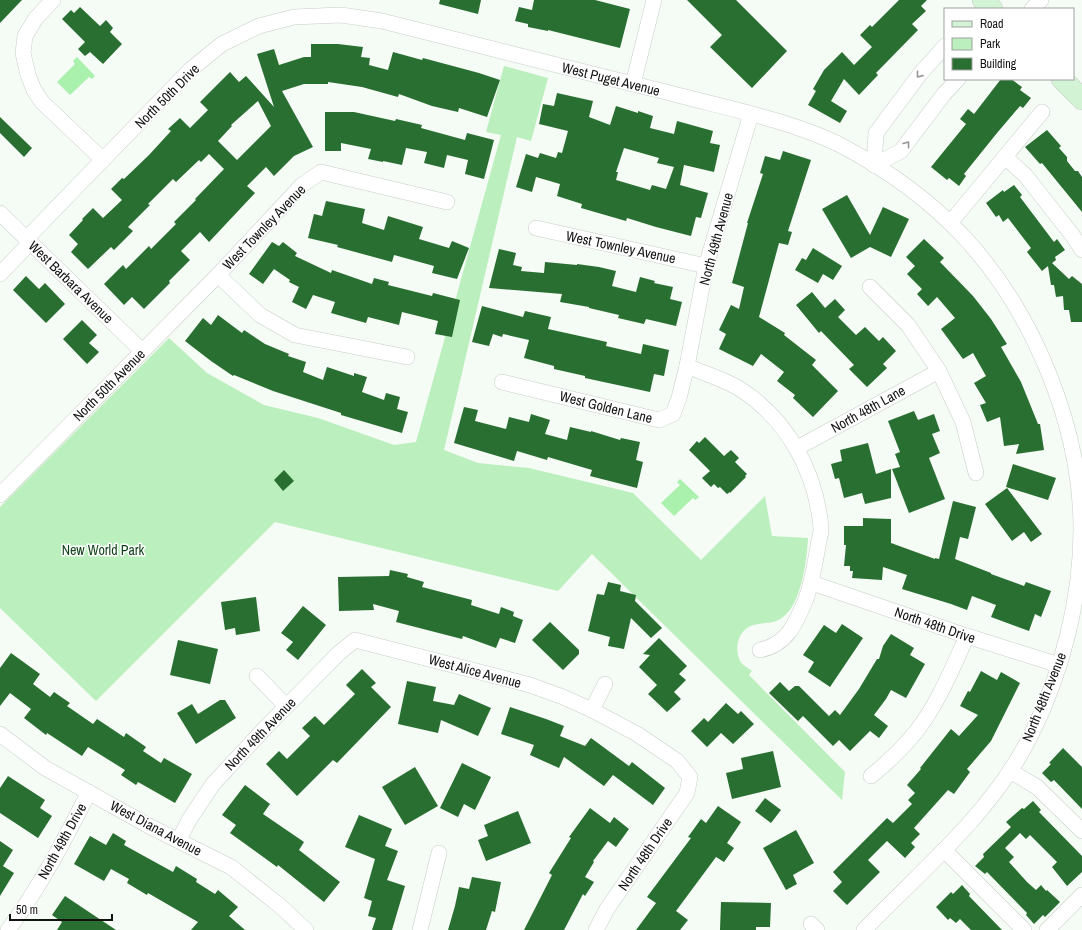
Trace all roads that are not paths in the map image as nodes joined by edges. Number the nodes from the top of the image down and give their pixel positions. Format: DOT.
graph roads {
  1 [pos="53,0"];
  2 [pos="654,0"];
  3 [pos="983,0"];
  4 [pos="1041,0"];
  5 [pos="991,8"];
  6 [pos="1033,8"];
  7 [pos="341,15"];
  8 [pos="944,47"];
  9 [pos="957,80"];
  10 [pos="1063,80"];
  11 [pos="633,84"];
  12 [pos="1082,99"];
  13 [pos="1042,112"];
  14 [pos="751,114"];
  15 [pos="1004,157"];
  16 [pos="103,160"];
  17 [pos="874,165"];
  18 [pos="447,202"];
  19 [pos="0,213"];
  20 [pos="950,223"];
  21 [pos="536,228"];
  22 [pos="28,241"];
  23 [pos="1082,250"];
  24 [pos="706,266"];
  25 [pos="0,274"];
  26 [pos="218,275"];
  27 [pos="870,287"];
  28 [pos="142,351"];
  29 [pos="407,357"];
  30 [pos="687,366"];
  31 [pos="939,370"];
  32 [pos="502,382"];
  33 [pos="797,448"];
  34 [pos="976,473"];
  35 [pos="0,495"];
  36 [pos="1081,548"];
  37 [pos="812,583"];
  38 [pos="967,636"];
  39 [pos="355,640"];
  40 [pos="760,650"];
  41 [pos="1059,665"];
  42 [pos="257,676"];
  43 [pos="605,684"];
  44 [pos="286,706"];
  45 [pos="592,710"];
  46 [pos="0,734"];
  47 [pos="1010,771"];
  48 [pos="871,776"];
  49 [pos="690,777"];
  50 [pos="89,792"];
  51 [pos="1082,831"];
  52 [pos="178,840"];
  53 [pos="944,850"];
  54 [pos="439,853"];
  55 [pos="1082,895"];
  56 [pos="8,930"];
  57 [pos="306,930"];
  58 [pos="420,930"];
  59 [pos="596,930"];
  60 [pos="864,930"];
  61 [pos="1024,930"];
  62 [pos="1047,930"];
  1 -- 16 [label="street"];
  2 -- 11 [label="street"];
  3 -- 5 [label="main road"];
  4 -- 6 [label="street"];
  7 -- 11 [label="street, West Puget Avenue"];
  7 -- 16 [label="street, North 50th Drive"];
  8 -- 17 [label="street, one-way"];
  17 -- 9 [label="street, one-way"];
  10 -- 12 [label="main road"];
  11 -- 14 [label="street, West Puget Avenue"];
  13 -- 15 [label="street"];
  14 -- 17 [label="street, West Puget Avenue"];
  14 -- 24 [label="street, North 49th Avenue"];
  15 -- 20 [label="street"];
  15 -- 23 [label="street"];
  16 -- 22 [label="street, North 50th Drive"];
  17 -- 20 [label="street, North 48th Avenue"];
  18 -- 26 [label="street, West Townley Avenue"];
  19 -- 22 [label="street, West Barbara Avenue"];
  20 -- 36 [label="street, North 48th Avenue"];
  21 -- 24 [label="street, West Townley Avenue"];
  22 -- 25 [label="street, North 50th Drive"];
  22 -- 28 [label="street, West Barbara Avenue"];
  24 -- 30 [label="street, North 49th Avenue"];
  26 -- 28 [label="street, North 50th Avenue"];
  26 -- 29 [label="street"];
  27 -- 31 [label="street"];
  28 -- 35 [label="street, North 50th Avenue"];
  30 -- 32 [label="street, West Golden Lane"];
  30 -- 33 [label="street"];
  31 -- 33 [label="street, North 48th Lane"];
  31 -- 34 [label="street"];
  33 -- 37 [label="street"];
  36 -- 41 [label="street, North 48th Avenue"];
  37 -- 38 [label="street, North 48th Drive"];
  37 -- 40 [label="street"];
  38 -- 41 [label="street, North 48th Drive"];
  38 -- 48 [label="street"];
  39 -- 44 [label="street, North 49th Avenue"];
  39 -- 45 [label="street, West Alice Avenue"];
  41 -- 47 [label="street, North 48th Avenue"];
  42 -- 44 [label="street"];
  43 -- 45 [label="street"];
  44 -- 52 [label="street, North 49th Avenue"];
  45 -- 49 [label="street, West Alice Avenue"];
  46 -- 50 [label="street, West Diana Avenue"];
  47 -- 51 [label="street"];
  47 -- 53 [label="street, North 48th Avenue"];
  49 -- 59 [label="street, North 48th Drive"];
  50 -- 52 [label="street, West Diana Avenue"];
  50 -- 56 [label="street, North 49th Drive"];
  52 -- 57 [label="street, West Diana Avenue"];
  53 -- 60 [label="street, North 48th Avenue"];
  53 -- 61 [label="street"];
  54 -- 58 [label="street"];
  55 -- 62 [label="street"];
}
